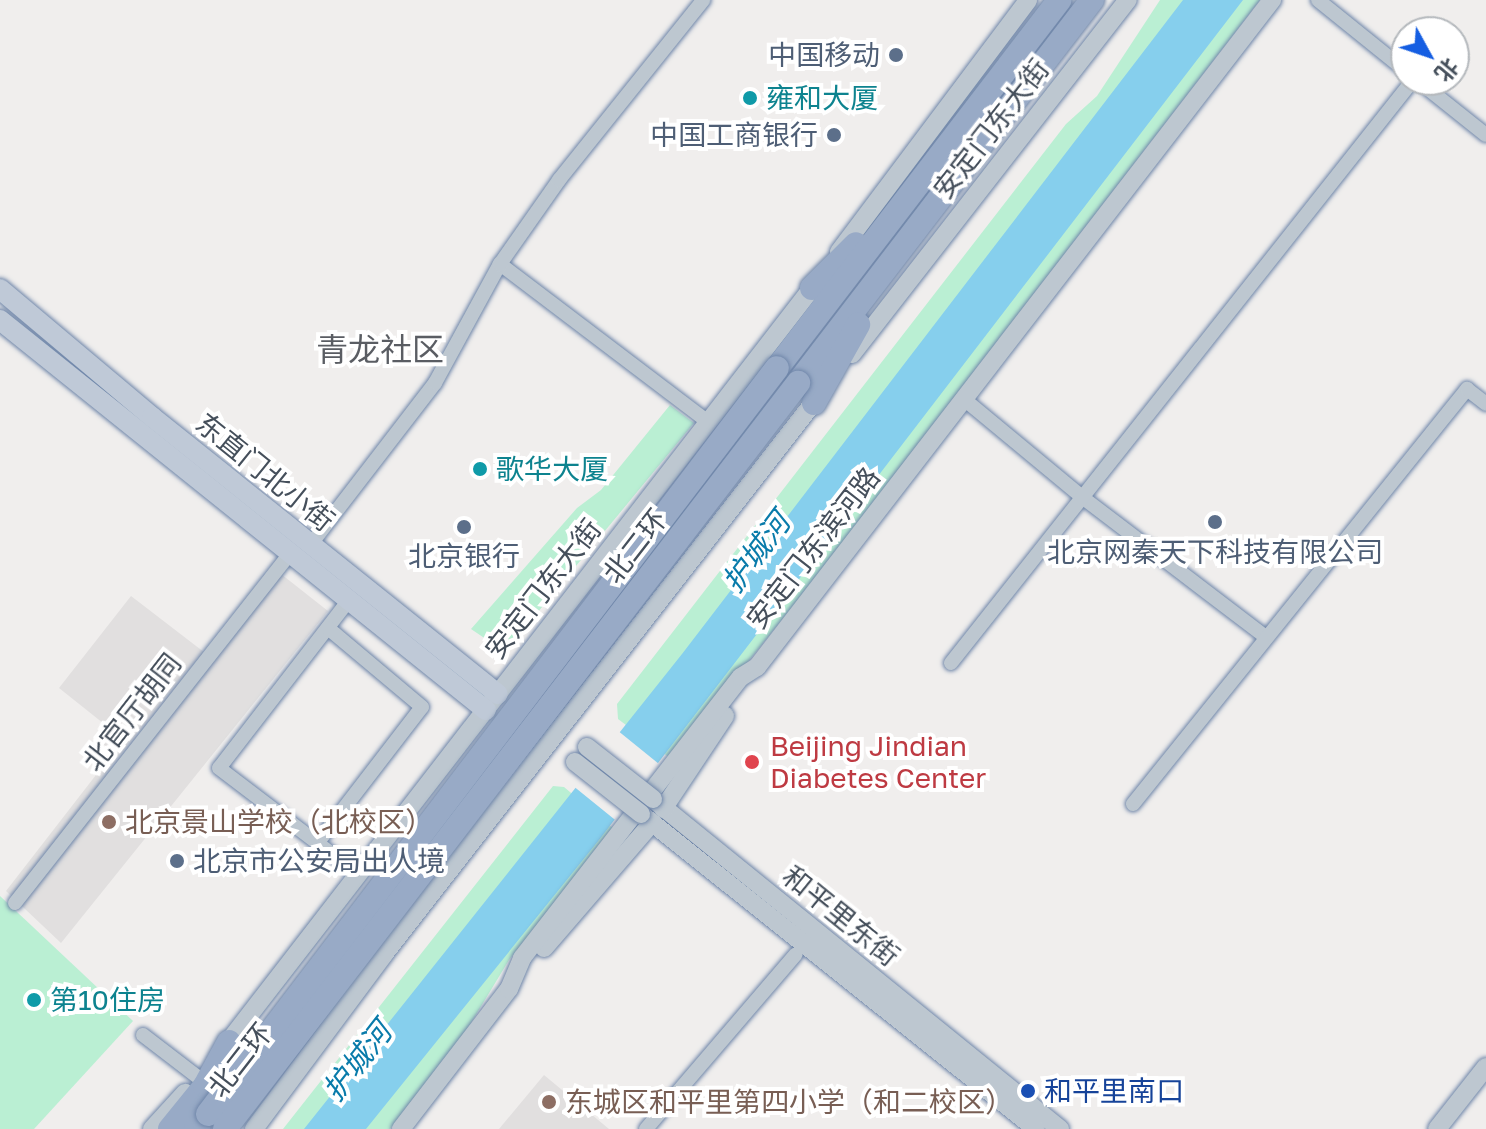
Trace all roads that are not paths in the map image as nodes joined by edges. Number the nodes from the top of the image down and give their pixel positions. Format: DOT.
graph roads {
  1 [pos="703,0"];
  2 [pos="1028,0"];
  3 [pos="1092,0"];
  4 [pos="1108,0"];
  5 [pos="1128,0"];
  6 [pos="1272,0"];
  7 [pos="1318,0"];
  8 [pos="1056,3"];
  9 [pos="1052,53"];
  10 [pos="1390,58"];
  11 [pos="1402,96"];
  12 [pos="1436,96"];
  13 [pos="1486,135"];
  14 [pos="920,180"];
  15 [pos="903,244"];
  16 [pos="500,264"];
  17 [pos="812,288"];
  18 [pos="0,289"];
  19 [pos="0,320"];
  20 [pos="964,399"];
  21 [pos="814,403"];
  22 [pos="1486,404"];
  23 [pos="136,417"];
  24 [pos="708,422"];
  25 [pos="664,478"];
  26 [pos="1082,497"];
  27 [pos="721,522"];
  28 [pos="311,544"];
  29 [pos="290,553"];
  30 [pos="349,600"];
  31 [pos="562,611"];
  32 [pos="328,628"];
  33 [pos="1266,637"];
  34 [pos="619,655"];
  35 [pos="951,663"];
  36 [pos="757,667"];
  37 [pos="492,702"];
  38 [pos="467,735"];
  39 [pos="556,736"];
  40 [pos="524,778"];
  41 [pos="1133,804"];
  42 [pos="652,811"];
  43 [pos="318,842"];
  44 [pos="358,874"];
  45 [pos="15,903"];
  46 [pos="332,908"];
  47 [pos="385,953"];
  48 [pos="796,954"];
  49 [pos="509,989"];
  50 [pos="143,1035"];
  51 [pos="229,1042"];
  52 [pos="1486,1067"];
  53 [pos="199,1078"];
  54 [pos="208,1126"];
  55 [pos="653,1126"];
  56 [pos="152,1129"];
  57 [pos="170,1129"];
  58 [pos="254,1129"];
  59 [pos="401,1129"];
  60 [pos="1036,1129"];
  61 [pos="1060,1129"];
  62 [pos="1437,1129"];
  1 -- 16 [label="street"];
  2 -- 17 [label="street, 安定门东大街"];
  3 -- 9 [label="highway, 北二环"];
  4 -- 9 [label="highway"];
  5 -- 21 [label="street, 安定门东大街"];
  6 -- 20 [label="street, 安定门东滨河路"];
  7 -- 10 [label="street"];
  8 -- 14 [label="highway, 北二环"];
  9 -- 15 [label="highway, 北二环"];
  11 -- 26 [label="street"];
  12 -- 13 [label="street"];
  14 -- 17 [label="highway"];
  14 -- 54 [label="highway, 北二环, bridge"];
  15 -- 21 [label="highway"];
  15 -- 54 [label="highway, 北二环, bridge"];
  16 -- 24 [label="street"];
  16 -- 28 [label="street"];
  17 -- 24 [label="street, 安定门东大街"];
  18 -- 23 [label="main road, 东直门北小街"];
  19 -- 23 [label="main road, 东直门北小街"];
  20 -- 26 [label="street"];
  20 -- 36 [label="street, 安定门东滨河路"];
  21 -- 27 [label="street, 安定门东大街"];
  22 -- 33 [label="street"];
  23 -- 28 [label="main road, 东直门北小街"];
  23 -- 29 [label="main road, 东直门北小街"];
  24 -- 25 [label="street, 安定门东大街"];
  25 -- 27 [label="street"];
  25 -- 31 [label="street, 安定门东大街"];
  26 -- 33 [label="street"];
  26 -- 35 [label="street"];
  27 -- 34 [label="street, 安定门东大街"];
  28 -- 37 [label="main road, 东直门北小街"];
  29 -- 30 [label="main road, 东直门北小街"];
  29 -- 45 [label="street, 北官厅胡同"];
  30 -- 32 [label="street"];
  30 -- 37 [label="main road, 东直门北小街"];
  31 -- 34 [label="street"];
  31 -- 37 [label="street, 安定门东大街"];
  32 -- 43 [label="street"];
  32 -- 43 [label="street"];
  33 -- 41 [label="street"];
  34 -- 39 [label="street, 安定门东大街"];
  36 -- 42 [label="street"];
  36 -- 49 [label="street, 安定门东滨河路"];
  37 -- 38 [label="street, 安定门东大街"];
  37 -- 39 [label="street, 和平里东街"];
  38 -- 40 [label="street"];
  38 -- 44 [label="street, 安定门东大街"];
  39 -- 40 [label="street, 安定门东大街"];
  39 -- 42 [label="street, 和平里东街, bridge"];
  40 -- 47 [label="street, 安定门东大街"];
  42 -- 49 [label="street"];
  42 -- 60 [label="street, 和平里东街"];
  42 -- 61 [label="street, 和平里东街"];
  43 -- 44 [label="street"];
  44 -- 46 [label="street, 安定门东大街"];
  46 -- 47 [label="street"];
  46 -- 51 [label="street, 安定门东大街"];
  47 -- 58 [label="street, 安定门东大街"];
  48 -- 55 [label="street"];
  49 -- 59 [label="street, 安定门东滨河路"];
  50 -- 53 [label="street"];
  51 -- 53 [label="street, 安定门东大街"];
  51 -- 57 [label="highway"];
  52 -- 62 [label="street"];
  53 -- 56 [label="street, 安定门东大街"];
}
